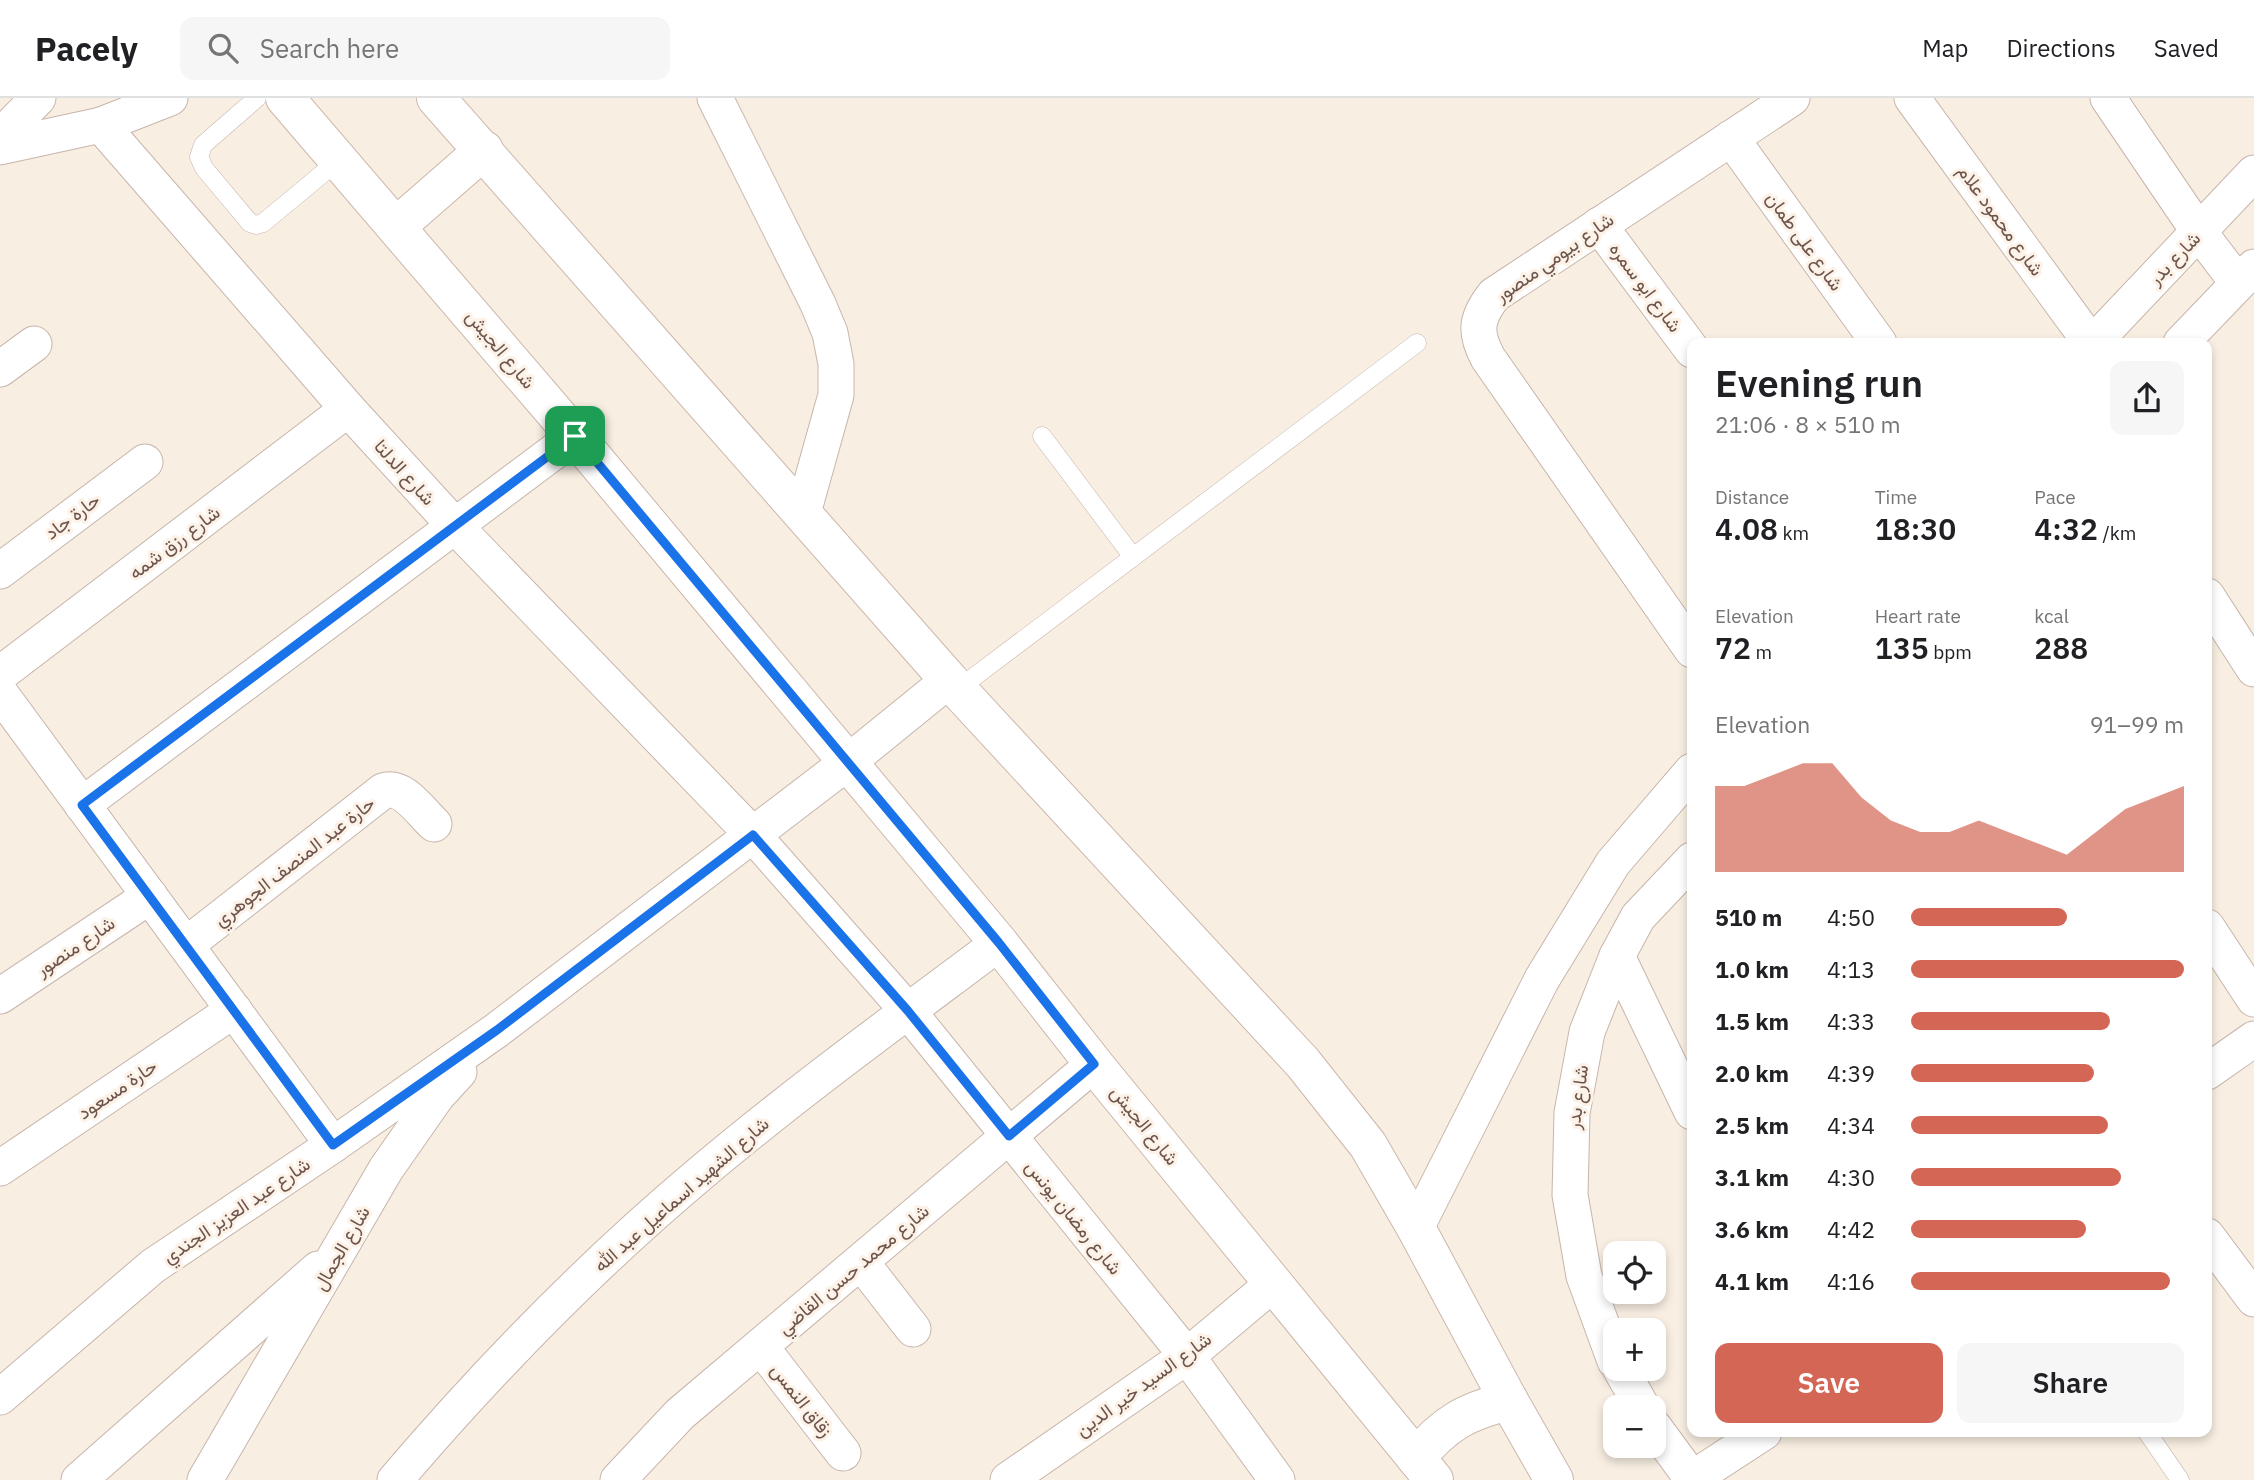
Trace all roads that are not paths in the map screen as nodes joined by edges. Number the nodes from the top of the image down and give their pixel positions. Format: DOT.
graph roads {
  1 [pos="38,98"];
  2 [pos="170,98"];
  3 [pos="257,98"];
  4 [pos="285,98"];
  5 [pos="436,98"];
  6 [pos="715,98"];
  7 [pos="1791,98"];
  8 [pos="1912,98"];
  9 [pos="2108,98"];
  10 [pos="101,125"];
  11 [pos="0,137"];
  12 [pos="1731,138"];
  13 [pos="0,147"];
  14 [pos="484,150"];
  15 [pos="339,160"];
  16 [pos="2254,173"];
  17 [pos="1600,225"];
  18 [pos="397,226"];
  19 [pos="2199,232"];
  20 [pos="2246,275"];
  21 [pos="1875,338"];
  22 [pos="2088,338"];
  23 [pos="2097,338"];
  24 [pos="2186,338"];
  25 [pos="1417,343"];
  26 [pos="1687,343"];
  27 [pos="34,344"];
  28 [pos="0,369"];
  29 [pos="348,409"];
  30 [pos="575,436"];
  31 [pos="1042,436"];
  32 [pos="145,462"];
  33 [pos="803,513"];
  34 [pos="455,526"];
  35 [pos="1133,557"];
  36 [pos="0,571"];
  37 [pos="2212,604"];
  38 [pos="1687,643"];
  39 [pos="2254,669"];
  40 [pos="0,674"];
  41 [pos="953,685"];
  42 [pos="0,693"];
  43 [pos="848,762"];
  44 [pos="1687,777"];
  45 [pos="82,805"];
  46 [pos="434,824"];
  47 [pos="753,835"];
  48 [pos="1687,865"];
  49 [pos="150,896"];
  50 [pos="2212,935"];
  51 [pos="999,943"];
  52 [pos="186,945"];
  53 [pos="1617,956"];
  54 [pos="0,996"];
  55 [pos="2254,999"];
  56 [pos="234,1010"];
  57 [pos="908,1011"];
  58 [pos="497,1030"];
  59 [pos="2254,1039"];
  60 [pos="1094,1064"];
  61 [pos="2212,1068"];
  62 [pos="1687,1102"];
  63 [pos="1009,1136"];
  64 [pos="333,1145"];
  65 [pos="0,1168"];
  66 [pos="1416,1228"];
  67 [pos="2212,1243"];
  68 [pos="343,1246"];
  69 [pos="861,1262"];
  70 [pos="1273,1283"];
  71 [pos="2254,1300"];
  72 [pos="1603,1327"];
  73 [pos="913,1329"];
  74 [pos="761,1347"];
  75 [pos="1187,1356"];
  76 [pos="0,1397"];
  77 [pos="1509,1401"];
  78 [pos="1756,1437"];
  79 [pos="2150,1437"];
  80 [pos="1666,1444"];
  81 [pos="843,1453"];
  82 [pos="1425,1469"];
  83 [pos="79,1480"];
  84 [pos="205,1480"];
  85 [pos="395,1480"];
  86 [pos="618,1480"];
  87 [pos="1008,1480"];
  88 [pos="1277,1480"];
  89 [pos="1554,1480"];
  90 [pos="1692,1480"];
  91 [pos="2180,1480"];
  1 -- 11 [label="street"];
  2 -- 10 [label="street"];
  3 -- 15 [label="lane"];
  4 -- 15 [label="main road, شارع الجيش"];
  5 -- 14 [label="main road"];
  6 -- 33 [label="street"];
  7 -- 12 [label="street, شارع بيومي منصور"];
  8 -- 22 [label="street, شارع محمود علام"];
  9 -- 19 [label="street"];
  10 -- 13 [label="street"];
  10 -- 29 [label="street, شارع الدلتا"];
  12 -- 17 [label="street, شارع بيومي منصور"];
  12 -- 21 [label="street, شارع على طمان"];
  14 -- 18 [label="main road"];
  14 -- 33 [label="main road"];
  15 -- 18 [label="main road, شارع الجيش"];
  16 -- 19 [label="street, شارع بدر"];
  17 -- 26 [label="street, شارع ابو سمره"];
  17 -- 38 [label="street, شارع بيومي منصور"];
  18 -- 30 [label="main road, شارع الجيش"];
  19 -- 20 [label="street"];
  19 -- 23 [label="street, شارع بدر"];
  20 -- 24 [label="street"];
  25 -- 35 [label="lane"];
  27 -- 28 [label="street"];
  29 -- 34 [label="street, شارع الدلتا"];
  29 -- 40 [label="street, شارع رزق شمه"];
  30 -- 34 [label="street"];
  30 -- 43 [label="main road, شارع الجيش"];
  31 -- 35 [label="lane"];
  32 -- 36 [label="street, حارة جاد"];
  33 -- 41 [label="main road"];
  34 -- 45 [label="street"];
  34 -- 47 [label="street, شارع الدلتا"];
  35 -- 41 [label="lane"];
  37 -- 39 [label="street"];
  41 -- 43 [label="street, شارع عبد العزيز الجندي"];
  41 -- 66 [label="main road"];
  42 -- 45 [label="street"];
  43 -- 47 [label="street, شارع عبد العزيز الجندي"];
  43 -- 51 [label="main road, شارع الجيش"];
  44 -- 66 [label="street"];
  45 -- 49 [label="street"];
  46 -- 52 [label="street, حارة عبد المنصف الجوهري"];
  47 -- 57 [label="street, شارع رمضان يونس"];
  47 -- 58 [label="street, شارع عبد العزيز الجندي"];
  48 -- 53 [label="street, شارع بدر"];
  49 -- 52 [label="street"];
  49 -- 54 [label="street, شارع منصور"];
  50 -- 55 [label="street"];
  51 -- 57 [label="street, شارع الشهيد اسماعيل عبد الله"];
  51 -- 60 [label="main road, شارع الجيش"];
  52 -- 56 [label="street"];
  53 -- 62 [label="street"];
  53 -- 72 [label="street, شارع بدر"];
  56 -- 64 [label="street"];
  56 -- 65 [label="street, حارة مسعود"];
  57 -- 63 [label="street, شارع رمضان يونس"];
  57 -- 85 [label="street, شارع الشهيد اسماعيل عبد الله"];
  58 -- 64 [label="street, شارع عبد العزيز الجندي"];
  58 -- 68 [label="street, شارع الجمال"];
  59 -- 61 [label="street"];
  60 -- 63 [label="street, شارع محمد حسن القاضي"];
  60 -- 70 [label="main road, شارع الجيش"];
  63 -- 69 [label="street, شارع محمد حسن القاضي"];
  63 -- 75 [label="street, شارع رمضان يونس"];
  64 -- 76 [label="street, شارع عبد العزيز الجندي"];
  66 -- 77 [label="main road"];
  67 -- 71 [label="street"];
  68 -- 83 [label="street"];
  68 -- 84 [label="street, شارع الجمال"];
  69 -- 73 [label="street"];
  69 -- 74 [label="street, شارع محمد حسن القاضي"];
  70 -- 75 [label="street, شارع السيد خير الدين"];
  70 -- 82 [label="main road, شارع الجيش"];
  74 -- 81 [label="street, زقاق النمس"];
  74 -- 86 [label="street, شارع محمد حسن القاضي"];
  75 -- 87 [label="street, شارع السيد خير الدين"];
  75 -- 88 [label="street, شارع رمضان يونس"];
  77 -- 82 [label="main road"];
  77 -- 89 [label="main road"];
  78 -- 90 [label="street"];
  79 -- 91 [label="lane"];
  80 -- 90 [label="street"];
}
